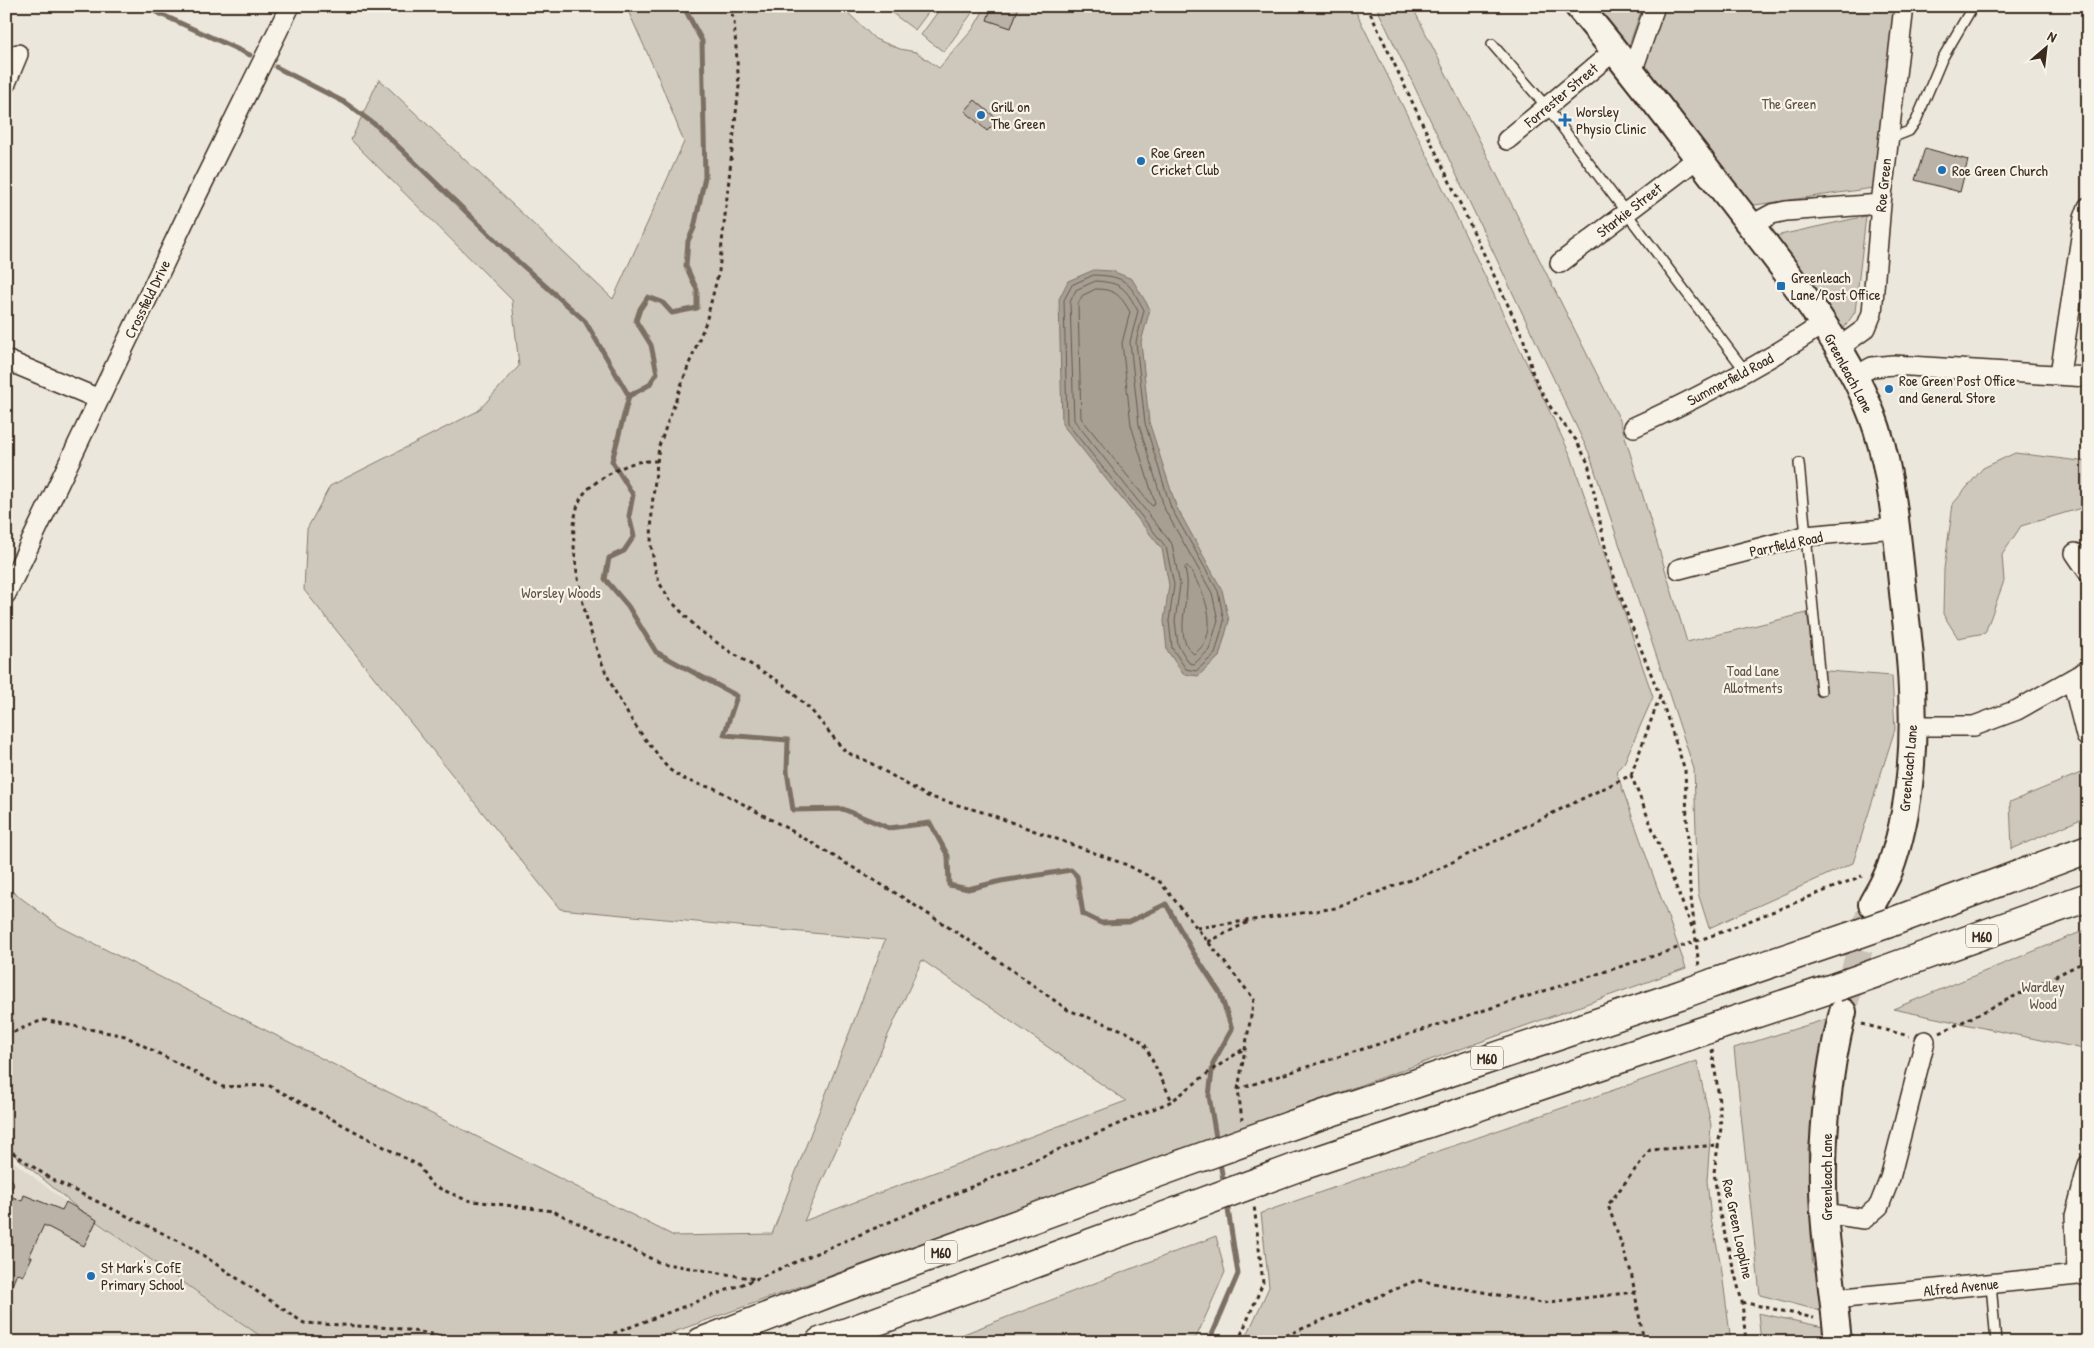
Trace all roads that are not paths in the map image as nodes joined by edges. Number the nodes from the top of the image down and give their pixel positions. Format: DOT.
graph roads {
  1 [pos="290,6"];
  2 [pos="1578,6"];
  3 [pos="1655,6"];
  4 [pos="1904,6"];
  5 [pos="1973,6"];
  6 [pos="1492,44"];
  7 [pos="1614,51"];
  8 [pos="18,54"];
  9 [pos="1632,72"];
  10 [pos="6,83"];
  11 [pos="1546,106"];
  12 [pos="1889,138"];
  13 [pos="1507,140"];
  14 [pos="1698,158"];
  15 [pos="1881,204"];
  16 [pos="2088,207"];
  17 [pos="1627,212"];
  18 [pos="1750,226"];
  19 [pos="1560,263"];
  20 [pos="1823,324"];
  21 [pos="1838,349"];
  22 [pos="6,360"];
  23 [pos="1746,372"];
  24 [pos="2060,374"];
  25 [pos="1854,377"];
  26 [pos="2088,377"];
  27 [pos="99,399"];
  28 [pos="1634,427"];
  29 [pos="1799,463"];
  30 [pos="1895,528"];
  31 [pos="1805,536"];
  32 [pos="2075,553"];
  33 [pos="1679,569"];
  34 [pos="2088,572"];
  35 [pos="6,594"];
  36 [pos="2080,675"];
  37 [pos="1821,691"];
  38 [pos="1912,726"];
  39 [pos="2086,736"];
  40 [pos="2088,849"];
  41 [pos="2088,897"];
  42 [pos="1880,914"];
  43 [pos="1840,1006"];
  44 [pos="1925,1041"];
  45 [pos="2088,1165"];
  46 [pos="1824,1213"];
  47 [pos="2082,1275"];
  48 [pos="1991,1284"];
  49 [pos="1836,1321"];
  50 [pos="837,1337"];
  51 [pos="701,1342"];
  52 [pos="820,1342"];
  53 [pos="1996,1342"];
  1 -- 27 [label="street, Crossfield Drive"];
  2 -- 7 [label="street, Greenleach Lane"];
  3 -- 9 [label="street"];
  4 -- 12 [label="street, Roe Green"];
  5 -- 12 [label="lane"];
  6 -- 11 [label="lane"];
  7 -- 9 [label="street, Greenleach Lane"];
  7 -- 11 [label="street, Forrester Street"];
  8 -- 10 [label="street"];
  9 -- 14 [label="street, Greenleach Lane"];
  11 -- 13 [label="street, Forrester Street"];
  11 -- 17 [label="lane"];
  12 -- 15 [label="street, Roe Green"];
  14 -- 17 [label="street, Starkie Street"];
  14 -- 18 [label="street, Greenleach Lane"];
  15 -- 18 [label="street"];
  15 -- 21 [label="street, Roe Green"];
  16 -- 24 [label="street"];
  17 -- 19 [label="street, Starkie Street"];
  17 -- 23 [label="lane"];
  18 -- 20 [label="street, Greenleach Lane"];
  20 -- 21 [label="street, Greenleach Lane"];
  20 -- 23 [label="street, Summerfield Road"];
  21 -- 25 [label="street, Greenleach Lane"];
  22 -- 27 [label="street"];
  23 -- 28 [label="street, Summerfield Road"];
  24 -- 25 [label="street"];
  24 -- 26 [label="street"];
  25 -- 30 [label="street, Greenleach Lane"];
  27 -- 35 [label="street, Crossfield Drive"];
  29 -- 31 [label="lane"];
  30 -- 31 [label="street, Parrfield Road"];
  30 -- 38 [label="street, Greenleach Lane"];
  31 -- 33 [label="street, Parrfield Road"];
  31 -- 37 [label="lane"];
  32 -- 34 [label="street"];
  36 -- 38 [label="street"];
  36 -- 39 [label="street"];
  38 -- 42 [label="street, Greenleach Lane"];
  40 -- 42 [label="highway, M60"];
  41 -- 43 [label="highway, M60, bridge"];
  42 -- 51 [label="highway, M60, bridge"];
  43 -- 46 [label="street, Greenleach Lane"];
  43 -- 50 [label="highway, M60, bridge"];
  44 -- 46 [label="street"];
  45 -- 47 [label="street"];
  46 -- 49 [label="street, Greenleach Lane"];
  47 -- 48 [label="street, Alfred Avenue"];
  48 -- 49 [label="street, Alfred Avenue"];
  48 -- 53 [label="lane"];
  50 -- 52 [label="highway, M60"];
}
